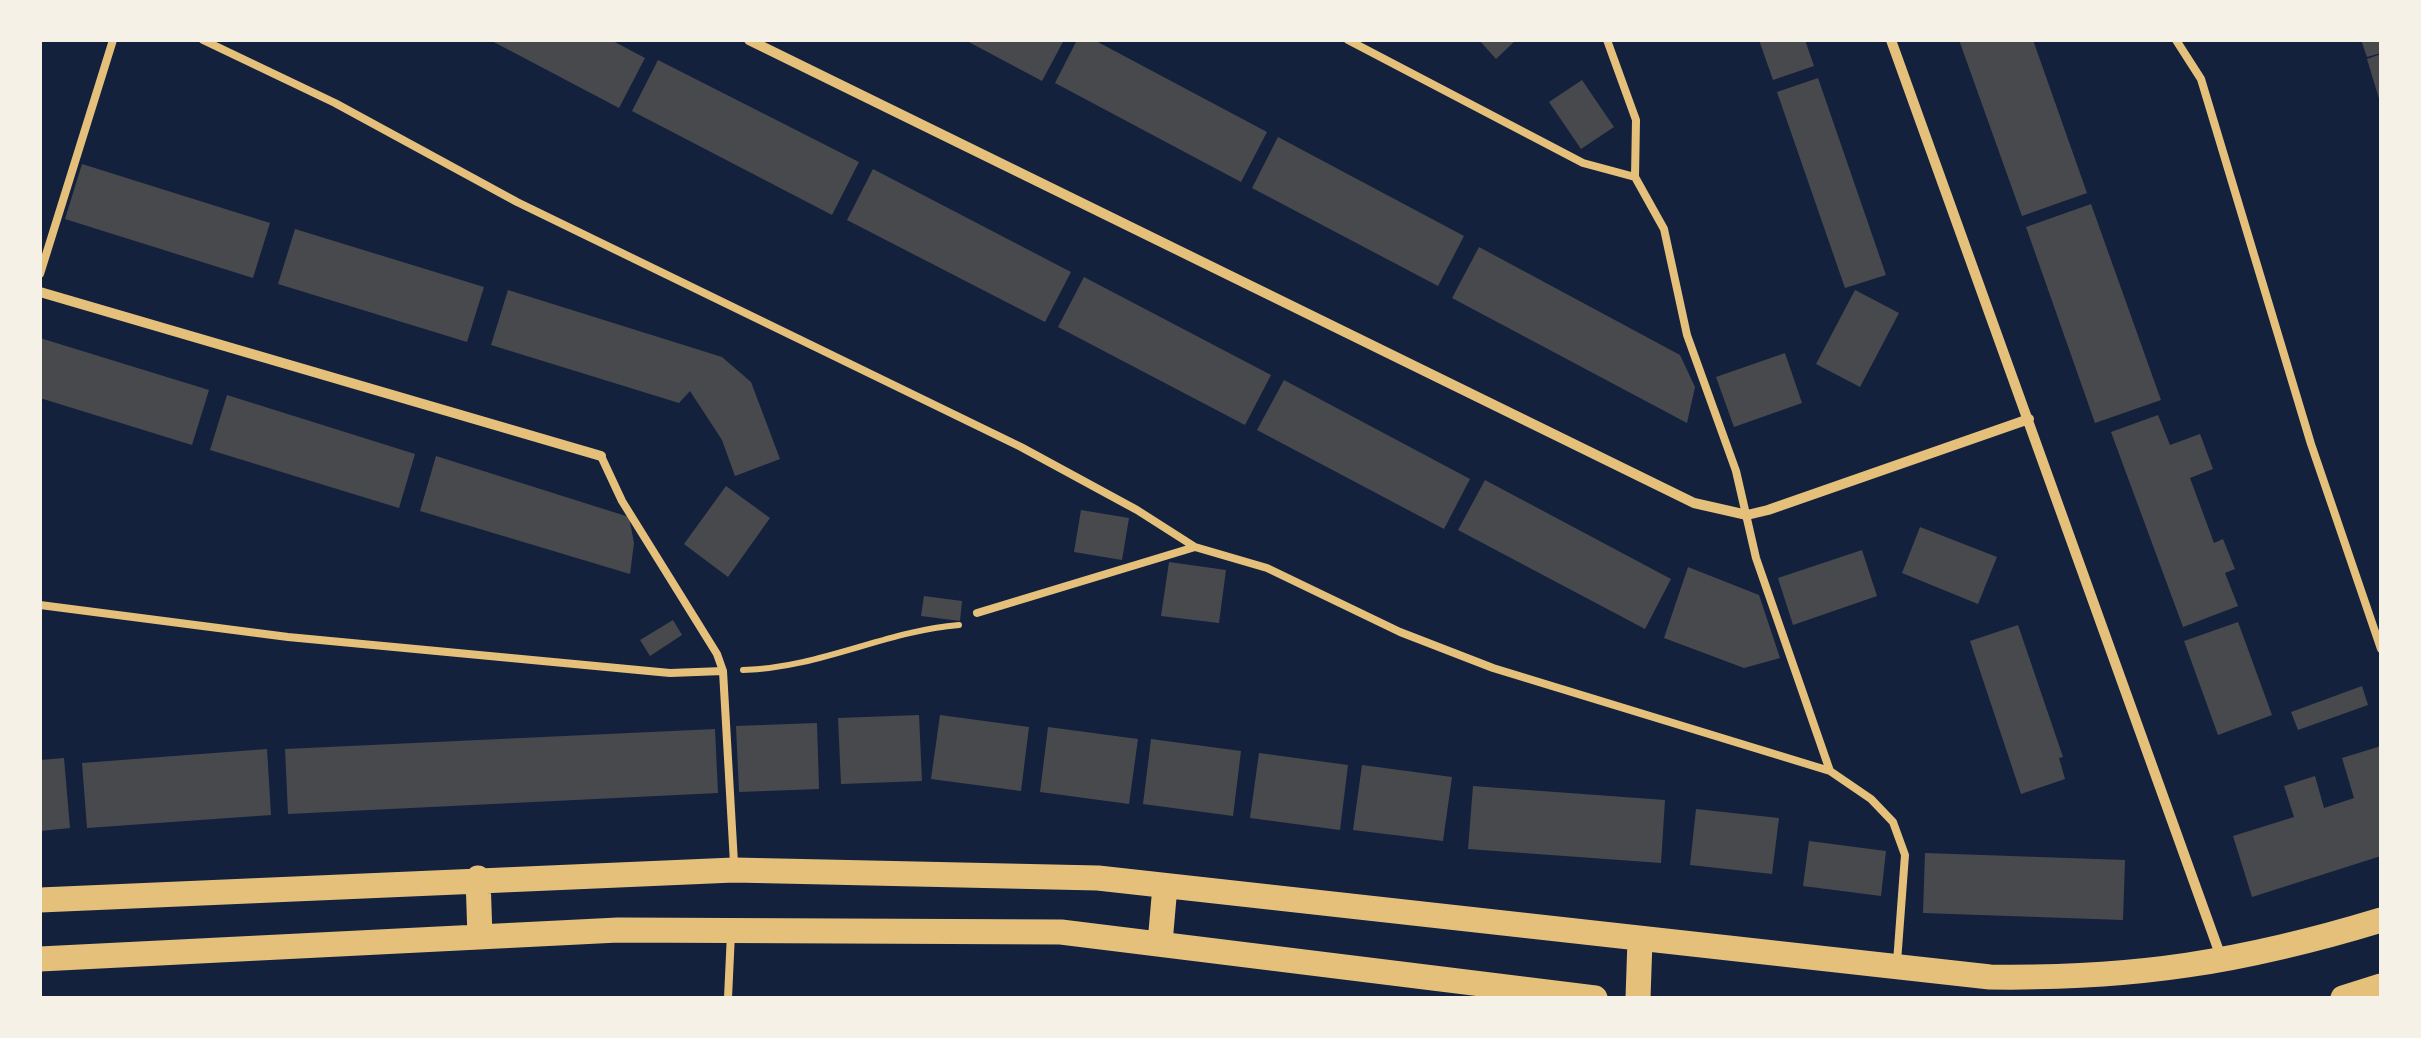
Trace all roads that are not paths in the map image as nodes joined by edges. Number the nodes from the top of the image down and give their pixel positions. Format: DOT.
graph roads {
  1 [pos="113,40"];
  2 [pos="203,40"];
  3 [pos="749,40"];
  4 [pos="1348,40"];
  5 [pos="1607,40"];
  6 [pos="1892,40"];
  7 [pos="2176,40"];
  8 [pos="1634,177"];
  9 [pos="40,274"];
  10 [pos="40,292"];
  11 [pos="2030,419"];
  12 [pos="601,456"];
  13 [pos="1748,514"];
  14 [pos="1195,548"];
  15 [pos="40,605"];
  16 [pos="976,612"];
  17 [pos="2381,650"];
  18 [pos="723,671"];
  19 [pos="1830,770"];
  20 [pos="734,870"];
  21 [pos="478,878"];
  22 [pos="1165,886"];
  23 [pos="40,900"];
  24 [pos="2381,920"];
  25 [pos="731,930"];
  26 [pos="480,937"];
  27 [pos="1640,940"];
  28 [pos="1160,943"];
  29 [pos="40,960"];
  30 [pos="2223,963"];
  31 [pos="1896,966"];
  32 [pos="2381,986"];
  33 [pos="728,998"];
  34 [pos="1595,998"];
  35 [pos="1638,998"];
  36 [pos="2343,998"];
  1 -- 9 [label="lane"];
  2 -- 14 [label="lane"];
  3 -- 13 [label="street"];
  4 -- 8 [label="lane"];
  5 -- 8 [label="lane"];
  6 -- 11 [label="street"];
  7 -- 17 [label="lane"];
  8 -- 13 [label="lane"];
  10 -- 12 [label="street"];
  11 -- 13 [label="street"];
  11 -- 30 [label="street"];
  12 -- 18 [label="lane"];
  13 -- 19 [label="lane"];
  14 -- 16 [label="lane"];
  14 -- 19 [label="lane"];
  15 -- 18 [label="lane"];
  18 -- 20 [label="lane"];
  19 -- 31 [label="lane"];
  20 -- 21 [label="main road"];
  20 -- 22 [label="main road"];
  21 -- 23 [label="main road"];
  21 -- 26 [label="main road"];
  22 -- 27 [label="main road"];
  22 -- 28 [label="main road"];
  24 -- 30 [label="main road"];
  25 -- 26 [label="main road"];
  25 -- 28 [label="main road"];
  25 -- 33 [label="lane"];
  26 -- 29 [label="main road"];
  27 -- 31 [label="main road"];
  27 -- 35 [label="main road"];
  28 -- 34 [label="main road"];
  30 -- 31 [label="main road"];
  32 -- 36 [label="main road"];
}
